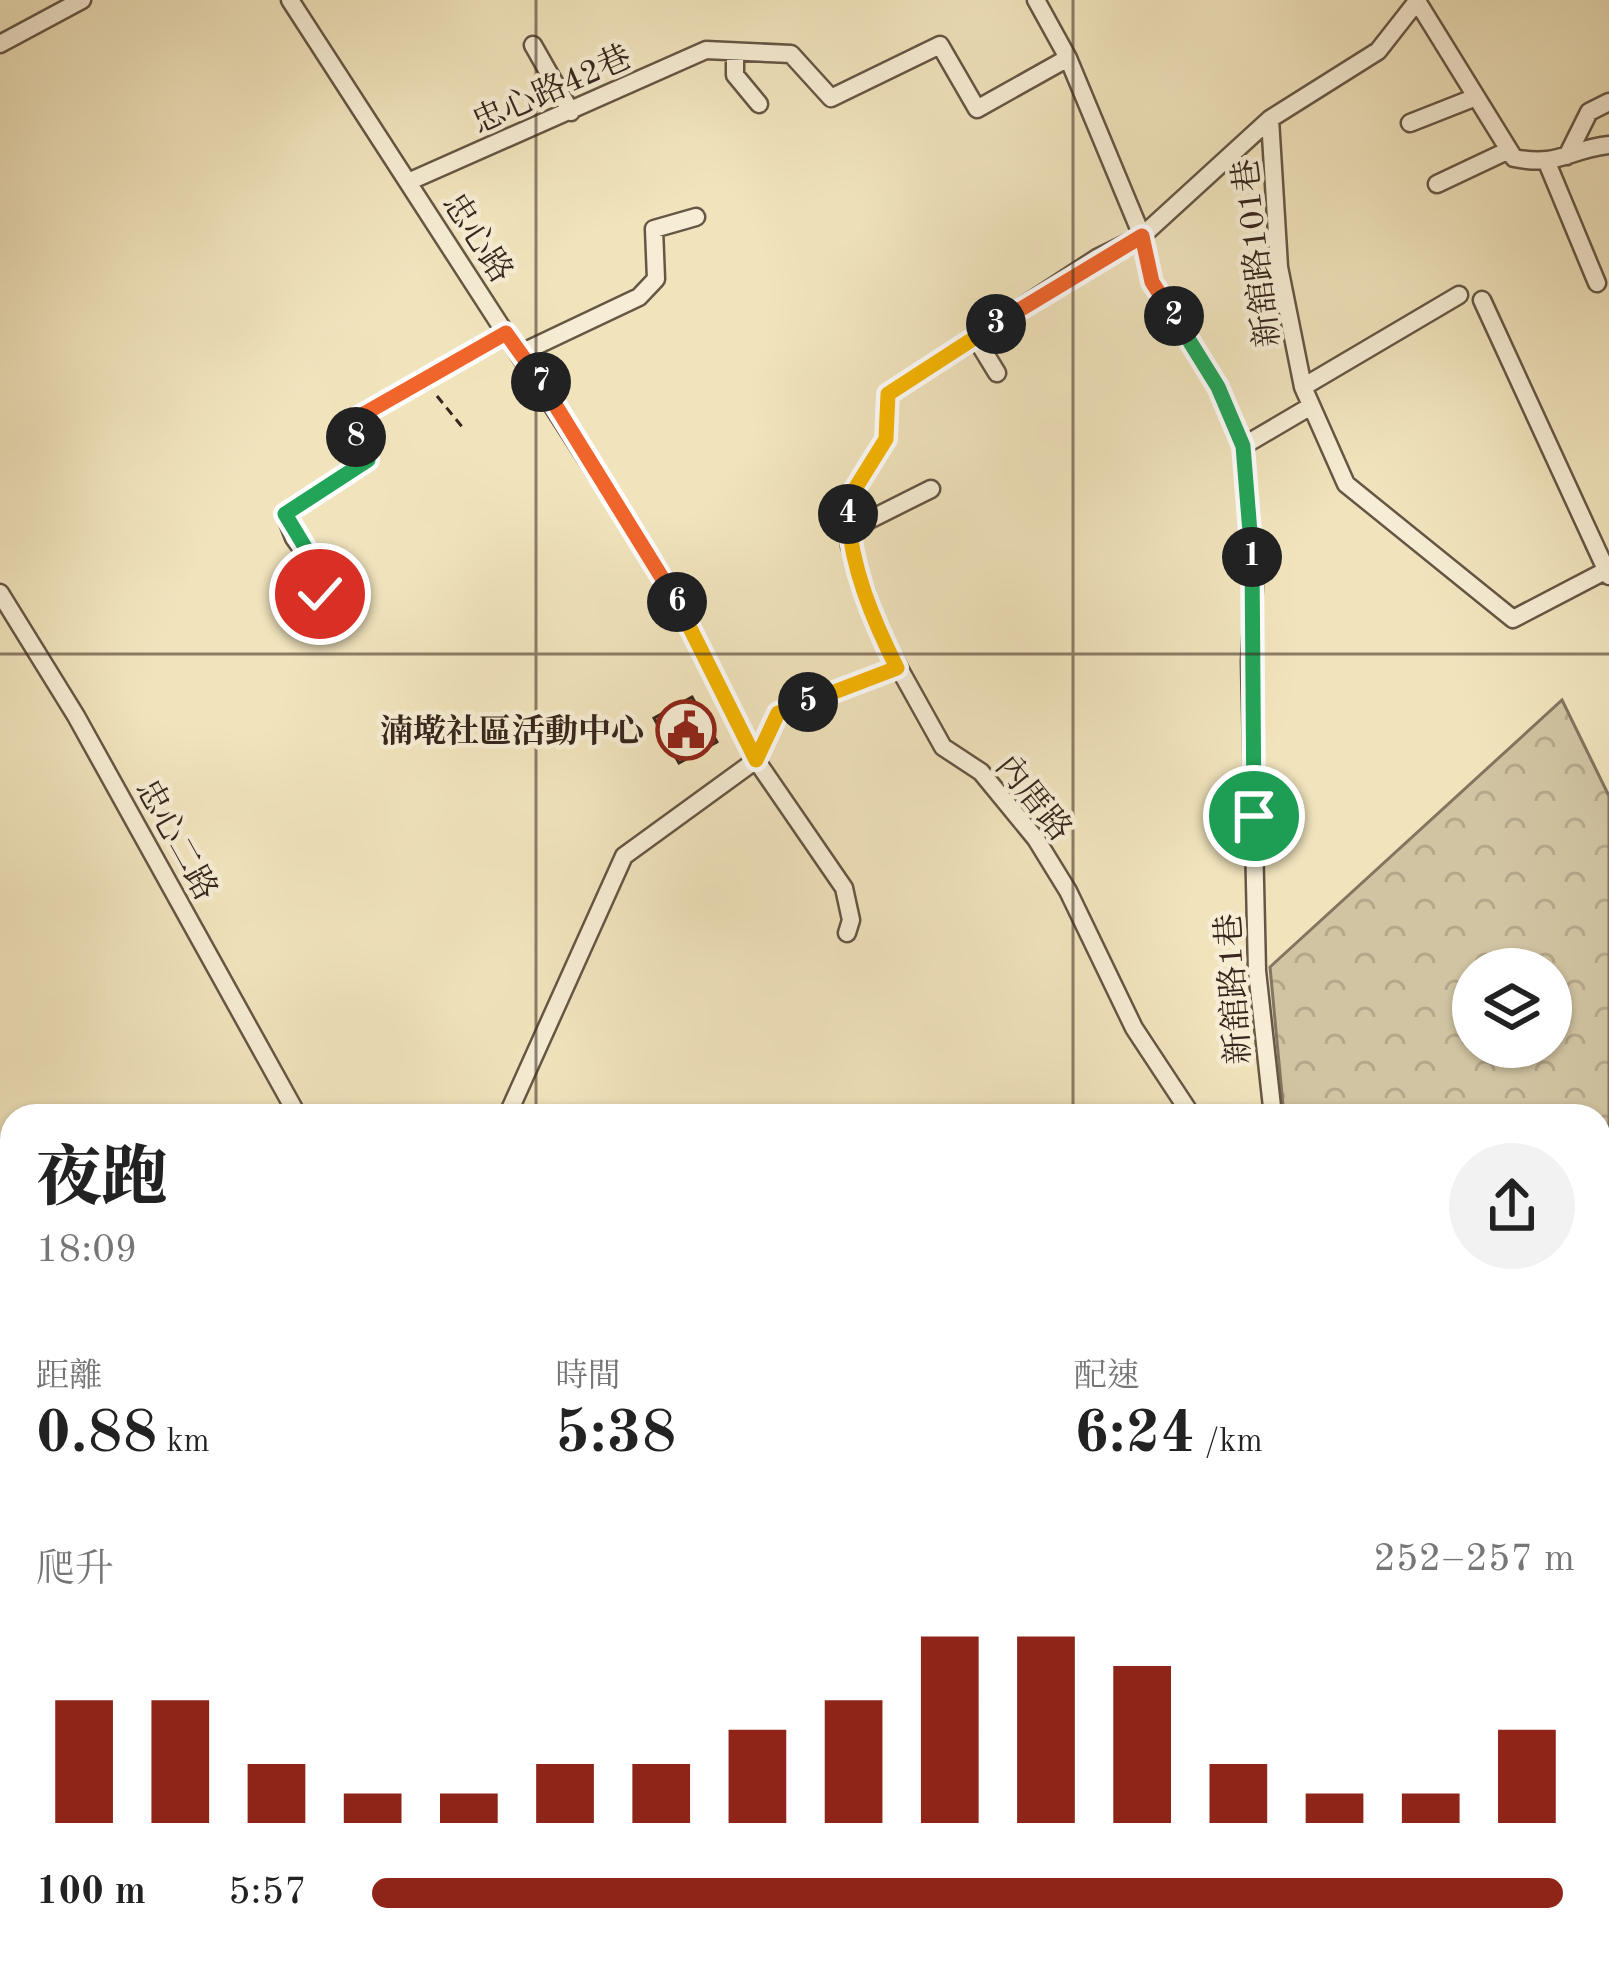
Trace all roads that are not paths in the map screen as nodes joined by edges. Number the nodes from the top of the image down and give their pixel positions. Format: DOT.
graph roads {
  1 [pos="82,0"];
  2 [pos="290,0"];
  3 [pos="1036,0"];
  4 [pos="1417,1"];
  5 [pos="0,44"];
  6 [pos="533,45"];
  7 [pos="736,53"];
  8 [pos="1068,58"];
  9 [pos="1476,98"];
  10 [pos="1609,102"];
  11 [pos="759,104"];
  12 [pos="572,112"];
  13 [pos="1270,118"];
  14 [pos="1410,122"];
  15 [pos="1609,146"];
  16 [pos="1509,151"];
  17 [pos="1566,157"];
  18 [pos="1548,165"];
  19 [pos="408,182"];
  20 [pos="1437,184"];
  21 [pos="696,217"];
  22 [pos="1142,236"];
  23 [pos="1597,283"];
  24 [pos="1459,295"];
  25 [pos="1482,300"];
  26 [pos="506,333"];
  27 [pos="975,337"];
  28 [pos="523,352"];
  29 [pos="997,373"];
  30 [pos="1303,388"];
  31 [pos="1311,406"];
  32 [pos="1243,446"];
  33 [pos="931,489"];
  34 [pos="849,530"];
  35 [pos="1607,574"];
  36 [pos="0,593"];
  37 [pos="295,610"];
  38 [pos="897,668"];
  39 [pos="756,760"];
  40 [pos="847,933"];
  41 [pos="291,1104"];
  42 [pos="512,1104"];
  43 [pos="1184,1104"];
  44 [pos="1272,1104"];
  1 -- 5 [label="street"];
  2 -- 19 [label="street, 忠心路"];
  3 -- 8 [label="street, 新舘路1巷"];
  4 -- 9 [label="street"];
  4 -- 13 [label="street, 內厝路"];
  6 -- 12 [label="street"];
  7 -- 8 [label="street, 忠心路42巷"];
  7 -- 11 [label="street"];
  7 -- 12 [label="street, 忠心路42巷"];
  8 -- 22 [label="street, 新舘路1巷"];
  9 -- 14 [label="street"];
  9 -- 16 [label="street"];
  10 -- 17 [label="street"];
  12 -- 19 [label="street, 忠心路42巷"];
  13 -- 22 [label="street, 內厝路"];
  13 -- 30 [label="street, 新舘路101巷"];
  15 -- 17 [label="street"];
  16 -- 18 [label="street"];
  16 -- 20 [label="street"];
  17 -- 18 [label="street"];
  18 -- 23 [label="street"];
  19 -- 26 [label="street, 忠心路"];
  21 -- 28 [label="street"];
  22 -- 27 [label="street, 內厝路"];
  22 -- 32 [label="street, 新舘路1巷"];
  24 -- 30 [label="street"];
  25 -- 35 [label="street, 新舘路101巷"];
  26 -- 28 [label="street, 忠心路"];
  26 -- 37 [label="street"];
  27 -- 29 [label="street"];
  27 -- 34 [label="street, 內厝路"];
  28 -- 39 [label="street, 忠心路"];
  30 -- 31 [label="street, 新舘路101巷"];
  31 -- 32 [label="street"];
  31 -- 35 [label="street, 新舘路101巷"];
  32 -- 44 [label="street, 新舘路1巷"];
  33 -- 34 [label="street"];
  34 -- 38 [label="street, 內厝路"];
  36 -- 41 [label="street, 忠心二路"];
  38 -- 39 [label="street"];
  38 -- 43 [label="street, 內厝路"];
  39 -- 40 [label="street, 忠心路"];
  39 -- 42 [label="street"];
}
